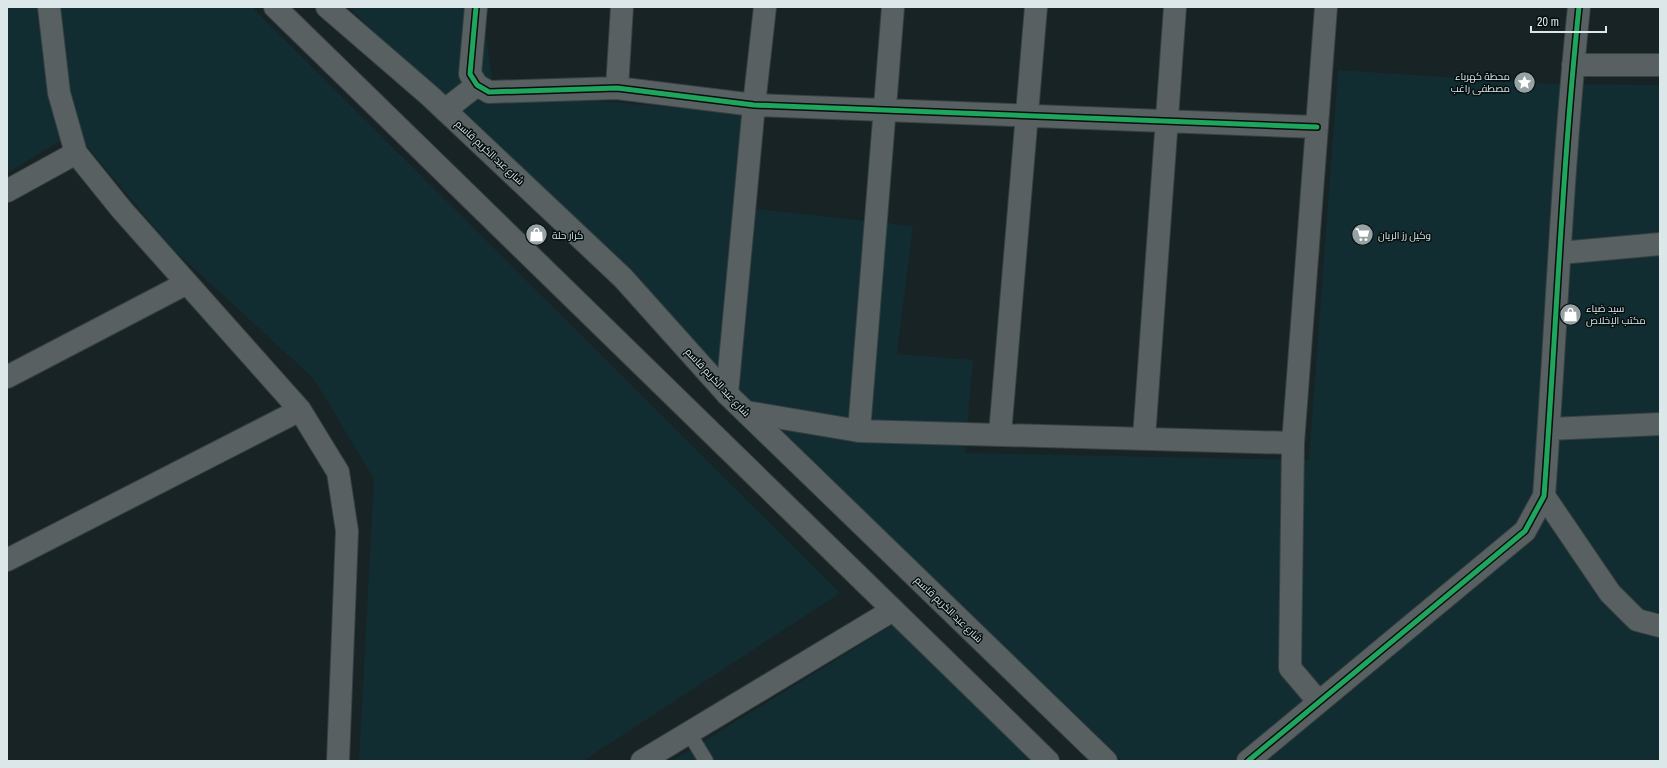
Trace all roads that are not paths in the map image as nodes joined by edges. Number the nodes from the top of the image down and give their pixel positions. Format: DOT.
graph roads {
  1 [pos="49,7"];
  2 [pos="275,7"];
  3 [pos="476,7"];
  4 [pos="622,7"];
  5 [pos="765,7"];
  6 [pos="893,7"];
  7 [pos="1036,7"];
  8 [pos="1175,7"];
  9 [pos="1326,7"];
  10 [pos="1580,7"];
  11 [pos="328,8"];
  12 [pos="1573,65"];
  13 [pos="1660,65"];
  14 [pos="477,85"];
  15 [pos="617,88"];
  16 [pos="754,105"];
  17 [pos="885,109"];
  18 [pos="445,110"];
  19 [pos="1026,115"];
  20 [pos="1167,120"];
  21 [pos="1317,127"];
  22 [pos="76,153"];
  23 [pos="7,191"];
  24 [pos="1660,244"];
  25 [pos="1560,253"];
  26 [pos="187,283"];
  27 [pos="7,377"];
  28 [pos="727,394"];
  29 [pos="300,410"];
  30 [pos="746,412"];
  31 [pos="1660,424"];
  32 [pos="1549,429"];
  33 [pos="859,431"];
  34 [pos="1000,434"];
  35 [pos="1144,438"];
  36 [pos="1293,443"];
  37 [pos="1544,496"];
  38 [pos="7,560"];
  39 [pos="893,610"];
  40 [pos="1660,626"];
  41 [pos="1318,701"];
  42 [pos="689,733"];
  43 [pos="338,761"];
  44 [pos="642,761"];
  45 [pos="706,761"];
  46 [pos="1048,761"];
  47 [pos="1106,761"];
  48 [pos="1248,761"];
  1 -- 22 [label="street"];
  2 -- 39 [label="street"];
  3 -- 14 [label="street"];
  4 -- 15 [label="street"];
  5 -- 16 [label="street"];
  6 -- 17 [label="street"];
  7 -- 19 [label="street"];
  8 -- 20 [label="street"];
  9 -- 21 [label="street"];
  10 -- 12 [label="street"];
  11 -- 18 [label="street, شارع عبد الكريم قاسم"];
  12 -- 13 [label="street"];
  12 -- 25 [label="street"];
  14 -- 15 [label="street"];
  14 -- 18 [label="street"];
  15 -- 16 [label="street"];
  16 -- 17 [label="street"];
  16 -- 28 [label="street"];
  17 -- 19 [label="street"];
  17 -- 33 [label="street"];
  18 -- 28 [label="street, شارع عبد الكريم قاسم"];
  19 -- 20 [label="street"];
  19 -- 34 [label="street"];
  20 -- 21 [label="street"];
  20 -- 35 [label="street"];
  21 -- 36 [label="street"];
  22 -- 23 [label="street"];
  22 -- 26 [label="street"];
  24 -- 25 [label="street"];
  25 -- 32 [label="street"];
  26 -- 27 [label="street"];
  26 -- 29 [label="street"];
  28 -- 30 [label="street, شارع عبد الكريم قاسم"];
  29 -- 38 [label="street"];
  29 -- 43 [label="street"];
  30 -- 33 [label="street"];
  30 -- 47 [label="street, شارع عبد الكريم قاسم"];
  31 -- 32 [label="street"];
  32 -- 37 [label="street"];
  33 -- 34 [label="street"];
  34 -- 35 [label="street"];
  35 -- 36 [label="street"];
  36 -- 41 [label="street"];
  37 -- 40 [label="street"];
  37 -- 41 [label="street"];
  39 -- 42 [label="street"];
  39 -- 46 [label="street"];
  41 -- 48 [label="street"];
  42 -- 44 [label="street"];
  42 -- 45 [label="lane"];
}
